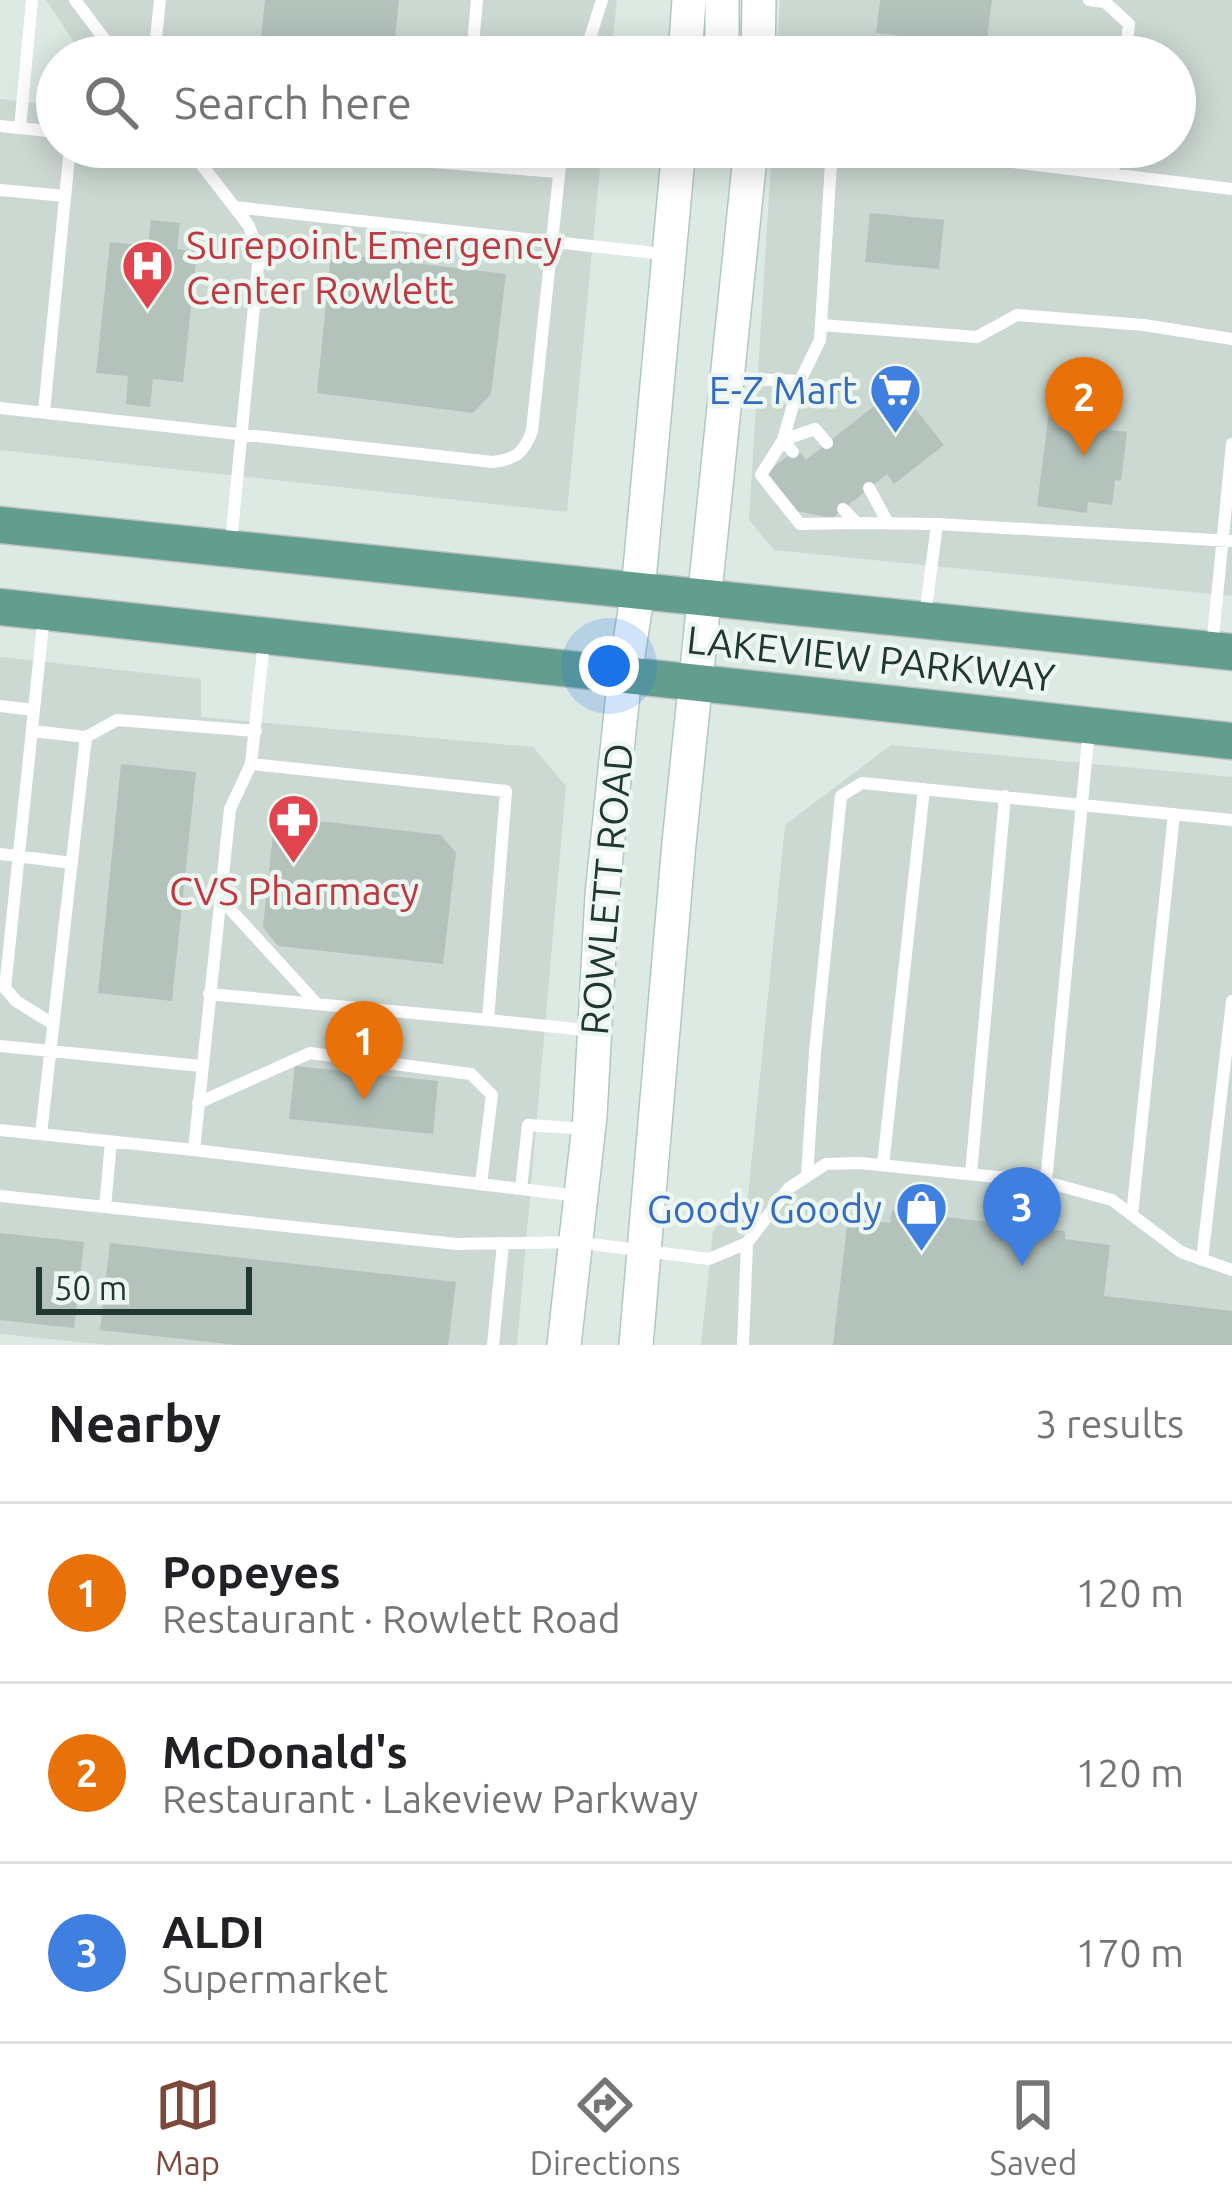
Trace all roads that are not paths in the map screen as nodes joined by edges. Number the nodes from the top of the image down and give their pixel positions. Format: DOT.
graph roads {
  1 [pos="32,0"];
  2 [pos="75,0"];
  3 [pos="160,0"];
  4 [pos="477,0"];
  5 [pos="602,0"];
  6 [pos="689,0"];
  7 [pos="722,0"];
  8 [pos="759,0"];
  9 [pos="1089,0"];
  10 [pos="102,36"];
  11 [pos="156,36"];
  12 [pos="474,36"];
  13 [pos="591,36"];
  14 [pos="686,36"];
  15 [pos="722,36"];
  16 [pos="758,36"];
  17 [pos="1127,36"];
  18 [pos="0,126"];
  19 [pos="20,128"];
  20 [pos="36,130"];
  21 [pos="68,168"];
  22 [pos="204,168"];
  23 [pos="508,168"];
  24 [pos="558,168"];
  25 [pos="677,168"];
  26 [pos="749,168"];
  27 [pos="831,168"];
  28 [pos="1058,168"];
  29 [pos="1114,168"];
  30 [pos="557,172"];
  31 [pos="1113,175"];
  32 [pos="1232,189"];
  33 [pos="0,190"];
  34 [pos="65,196"];
  35 [pos="234,207"];
  36 [pos="550,242"];
  37 [pos="671,255"];
  38 [pos="820,325"];
  39 [pos="1232,339"];
  40 [pos="728,378"];
  41 [pos="800,381"];
  42 [pos="0,408"];
  43 [pos="44,412"];
  44 [pos="242,433"];
  45 [pos="783,440"];
  46 [pos="827,442"];
  47 [pos="1232,444"];
  48 [pos="793,452"];
  49 [pos="869,488"];
  50 [pos="843,509"];
  51 [pos="857,523"];
  52 [pos="888,523"];
  53 [pos="937,524"];
  54 [pos="0,525"];
  55 [pos="1227,541"];
  56 [pos="230,549"];
  57 [pos="638,591"];
  58 [pos="706,596"];
  59 [pos="0,607"];
  60 [pos="44,612"];
  61 [pos="924,618"];
  62 [pos="265,635"];
  63 [pos="1222,651"];
  64 [pos="625,674"];
  65 [pos="696,681"];
  66 [pos="0,706"];
  67 [pos="34,710"];
  68 [pos="1089,724"];
  69 [pos="32,731"];
  70 [pos="256,731"];
  71 [pos="86,737"];
  72 [pos="1232,740"];
  73 [pos="251,764"];
  74 [pos="924,789"];
  75 [pos="1005,796"];
  76 [pos="1082,803"];
  77 [pos="1174,814"];
  78 [pos="1232,820"];
  79 [pos="0,854"];
  80 [pos="19,856"];
  81 [pos="72,863"];
  82 [pos="220,898"];
  83 [pos="209,994"];
  84 [pos="0,999"];
  85 [pos="16,1001"];
  86 [pos="1232,1001"];
  87 [pos="317,1004"];
  88 [pos="488,1020"];
  89 [pos="53,1024"];
  90 [pos="594,1031"];
  91 [pos="0,1046"];
  92 [pos="50,1051"];
  93 [pos="201,1066"];
  94 [pos="198,1103"];
  95 [pos="0,1130"];
  96 [pos="588,1130"];
  97 [pos="41,1134"];
  98 [pos="111,1142"];
  99 [pos="194,1150"];
  100 [pos="883,1166"];
  101 [pos="971,1174"];
  102 [pos="807,1176"];
  103 [pos="1046,1182"];
  104 [pos="481,1184"];
  105 [pos="521,1189"];
  106 [pos="0,1196"];
  107 [pos="580,1196"];
  108 [pos="105,1207"];
  109 [pos="1132,1215"];
  110 [pos="575,1242"];
  111 [pos="747,1243"];
  112 [pos="503,1244"];
  113 [pos="646,1251"];
  114 [pos="1202,1259"];
  115 [pos="1232,1270"];
  116 [pos="493,1345"];
  117 [pos="564,1345"];
  118 [pos="636,1345"];
  119 [pos="743,1345"];
  1 -- 19 [label="lane"];
  2 -- 10 [label="lane"];
  3 -- 11 [label="lane"];
  4 -- 12 [label="lane"];
  5 -- 13 [label="lane"];
  6 -- 14 [label="main road"];
  7 -- 15 [label="main road"];
  8 -- 16 [label="main road"];
  9 -- 17 [label="lane"];
  18 -- 19 [label="lane"];
  19 -- 20 [label="lane"];
  21 -- 34 [label="lane"];
  22 -- 35 [label="lane"];
  23 -- 30 [label="lane"];
  24 -- 30 [label="lane"];
  25 -- 37 [label="main road, ROWLETT ROAD"];
  26 -- 40 [label="main road, ROWLETT ROAD"];
  27 -- 38 [label="lane"];
  28 -- 31 [label="lane"];
  29 -- 31 [label="lane"];
  30 -- 36 [label="lane"];
  31 -- 32 [label="lane"];
  33 -- 34 [label="lane"];
  34 -- 43 [label="lane"];
  35 -- 36 [label="lane"];
  35 -- 44 [label="lane"];
  36 -- 37 [label="lane"];
  36 -- 44 [label="lane"];
  37 -- 57 [label="main road, ROWLETT ROAD"];
  38 -- 39 [label="lane"];
  38 -- 41 [label="lane"];
  40 -- 41 [label="lane"];
  40 -- 58 [label="main road, ROWLETT ROAD"];
  41 -- 45 [label="lane"];
  42 -- 43 [label="lane"];
  43 -- 44 [label="lane"];
  44 -- 56 [label="lane"];
  45 -- 46 [label="lane"];
  45 -- 48 [label="lane"];
  45 -- 51 [label="lane"];
  47 -- 55 [label="lane"];
  49 -- 52 [label="lane"];
  50 -- 51 [label="lane"];
  51 -- 52 [label="lane"];
  52 -- 53 [label="lane"];
  53 -- 55 [label="lane"];
  53 -- 61 [label="lane"];
  54 -- 56 [label="main road, LAKEVIEW PARKWAY"];
  55 -- 63 [label="lane"];
  56 -- 57 [label="main road, LAKEVIEW PARKWAY"];
  57 -- 58 [label="main road, LAKEVIEW PARKWAY"];
  57 -- 64 [label="main road, ROWLETT ROAD"];
  58 -- 61 [label="main road, LAKEVIEW PARKWAY"];
  58 -- 65 [label="main road, ROWLETT ROAD"];
  59 -- 60 [label="main road, LAKEVIEW PARKWAY"];
  60 -- 62 [label="main road, LAKEVIEW PARKWAY"];
  60 -- 67 [label="lane"];
  61 -- 63 [label="main road, LAKEVIEW PARKWAY"];
  62 -- 64 [label="main road, LAKEVIEW PARKWAY"];
  62 -- 70 [label="lane"];
  64 -- 65 [label="main road, LAKEVIEW PARKWAY"];
  64 -- 90 [label="main road, ROWLETT ROAD"];
  65 -- 68 [label="main road, LAKEVIEW PARKWAY"];
  65 -- 113 [label="main road, ROWLETT ROAD"];
  66 -- 67 [label="lane"];
  67 -- 69 [label="lane"];
  68 -- 72 [label="main road, LAKEVIEW PARKWAY"];
  68 -- 76 [label="lane"];
  69 -- 71 [label="lane"];
  69 -- 80 [label="lane"];
  70 -- 71 [label="lane"];
  70 -- 73 [label="lane"];
  71 -- 81 [label="lane"];
  73 -- 82 [label="lane"];
  73 -- 88 [label="lane"];
  74 -- 75 [label="lane"];
  74 -- 100 [label="lane"];
  74 -- 102 [label="lane"];
  75 -- 76 [label="lane"];
  75 -- 101 [label="lane"];
  76 -- 77 [label="lane"];
  76 -- 103 [label="lane"];
  77 -- 78 [label="lane"];
  77 -- 109 [label="lane"];
  79 -- 80 [label="lane"];
  80 -- 81 [label="lane"];
  80 -- 85 [label="lane"];
  81 -- 89 [label="lane"];
  82 -- 83 [label="lane"];
  82 -- 87 [label="lane"];
  83 -- 87 [label="lane"];
  83 -- 93 [label="lane"];
  84 -- 85 [label="lane"];
  85 -- 89 [label="lane"];
  86 -- 114 [label="lane"];
  87 -- 88 [label="lane"];
  88 -- 90 [label="lane"];
  89 -- 92 [label="lane"];
  90 -- 96 [label="main road, ROWLETT ROAD"];
  91 -- 92 [label="lane"];
  92 -- 93 [label="lane"];
  92 -- 97 [label="lane"];
  93 -- 94 [label="lane"];
  94 -- 99 [label="lane"];
  94 -- 104 [label="lane"];
  95 -- 97 [label="lane"];
  96 -- 105 [label="lane"];
  96 -- 107 [label="main road, ROWLETT ROAD"];
  97 -- 98 [label="lane"];
  98 -- 99 [label="lane"];
  98 -- 108 [label="lane"];
  99 -- 104 [label="lane"];
  100 -- 101 [label="lane"];
  100 -- 102 [label="lane"];
  101 -- 103 [label="lane"];
  102 -- 111 [label="lane"];
  103 -- 109 [label="lane"];
  104 -- 105 [label="lane"];
  105 -- 107 [label="lane"];
  106 -- 108 [label="lane"];
  107 -- 110 [label="main road, ROWLETT ROAD"];
  108 -- 112 [label="lane"];
  109 -- 114 [label="lane"];
  110 -- 112 [label="lane"];
  110 -- 113 [label="lane"];
  110 -- 117 [label="main road, ROWLETT ROAD"];
  111 -- 113 [label="lane"];
  111 -- 119 [label="lane"];
  112 -- 116 [label="lane"];
  113 -- 118 [label="main road, ROWLETT ROAD"];
  114 -- 115 [label="lane"];
}
